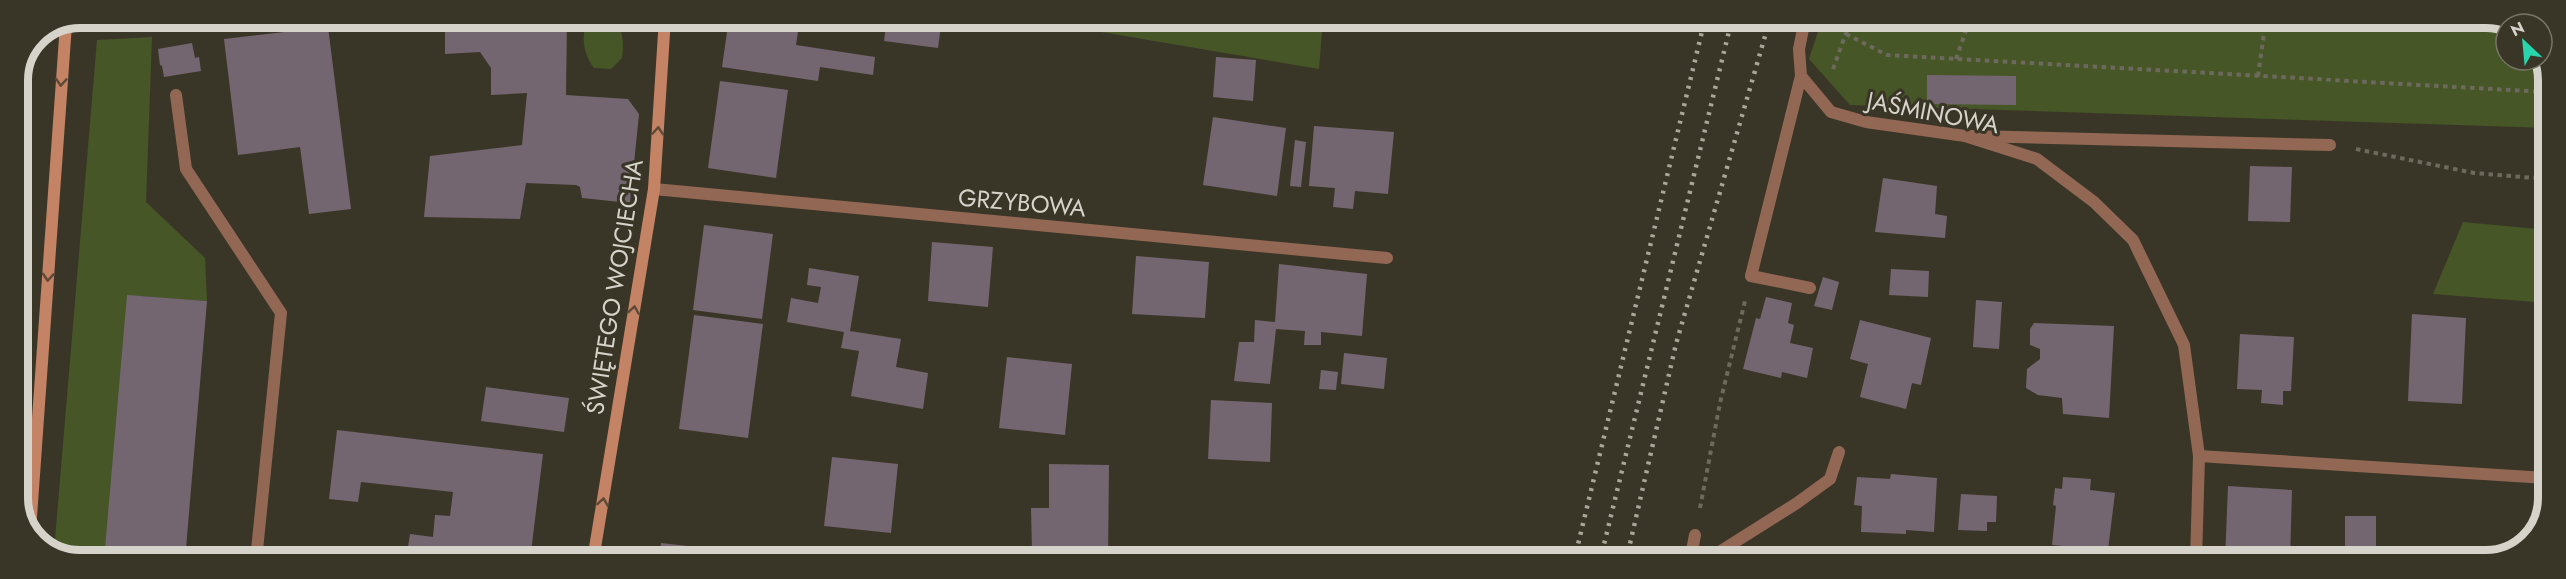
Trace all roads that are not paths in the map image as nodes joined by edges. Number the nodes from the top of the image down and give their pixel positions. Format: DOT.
graph roads {
  1 [pos="664,28"];
  2 [pos="1803,28"];
  3 [pos="65,31"];
  4 [pos="1801,76"];
  5 [pos="176,95"];
  6 [pos="1965,136"];
  7 [pos="2330,145"];
  8 [pos="654,189"];
  9 [pos="1387,258"];
  10 [pos="1810,288"];
  11 [pos="1839,452"];
  12 [pos="2199,456"];
  13 [pos="2538,477"];
  14 [pos="31,514"];
  15 [pos="1695,535"];
  16 [pos="257,550"];
  17 [pos="595,550"];
  18 [pos="1692,550"];
  19 [pos="1722,550"];
  20 [pos="2196,550"];
  8 -- 1 [label="street, ŚWIĘTEGO WOJCIECHA, one-way"];
  2 -- 4 [label="street"];
  3 -- 14 [label="street, one-way"];
  4 -- 6 [label="street, JAŚMINOWA"];
  4 -- 10 [label="street"];
  5 -- 16 [label="street"];
  6 -- 7 [label="street"];
  6 -- 12 [label="street, JAŚMINOWA"];
  8 -- 9 [label="street, GRZYBOWA"];
  17 -- 8 [label="street, ŚWIĘTEGO WOJCIECHA, one-way"];
  11 -- 19 [label="street"];
  12 -- 13 [label="street"];
  12 -- 20 [label="street, JAŚMINOWA"];
  15 -- 18 [label="street"];
}
